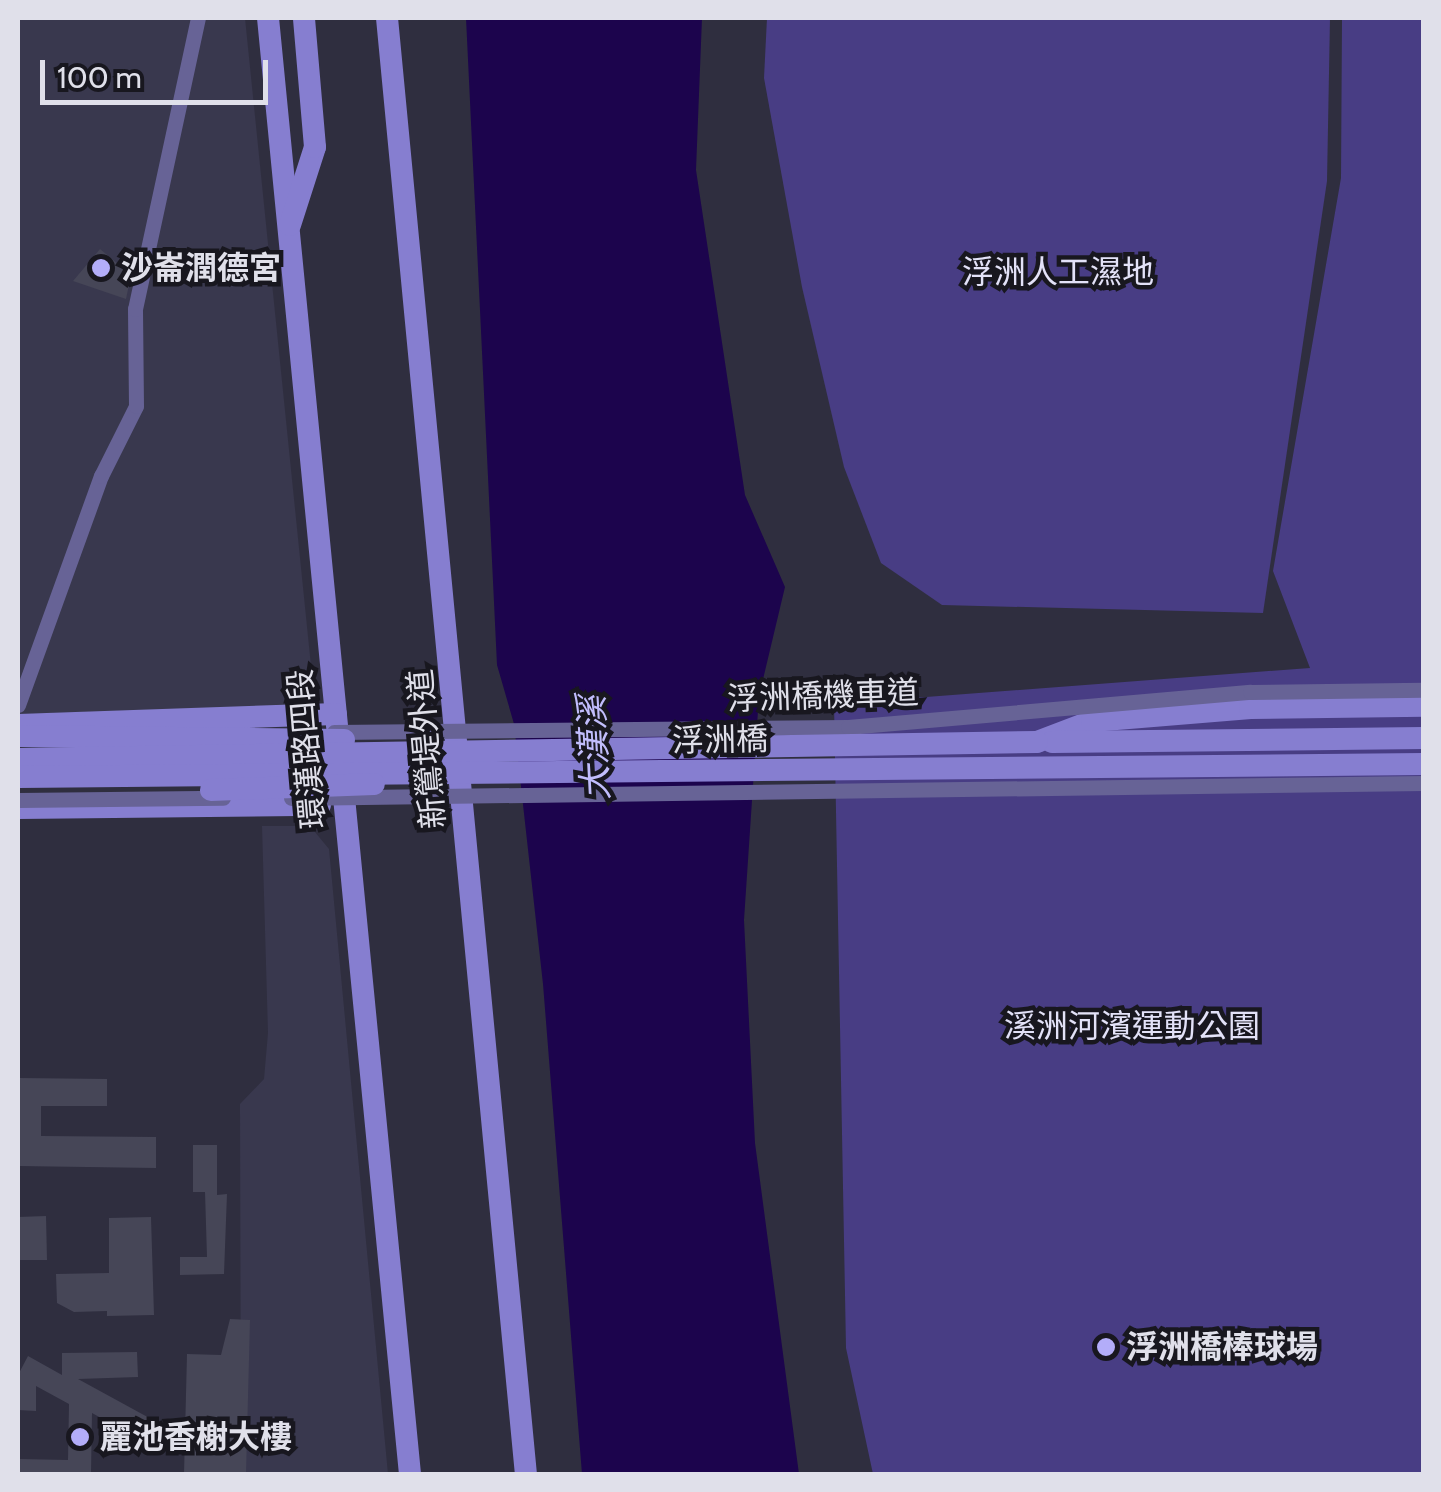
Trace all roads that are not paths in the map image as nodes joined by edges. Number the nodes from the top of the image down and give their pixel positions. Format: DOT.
graph roads {
  1 [pos="198,18"];
  2 [pos="268,18"];
  3 [pos="304,18"];
  4 [pos="387,18"];
  5 [pos="288,229"];
  6 [pos="1424,694"];
  7 [pos="18,705"];
  8 [pos="1424,706"];
  9 [pos="336,714"];
  10 [pos="207,721"];
  11 [pos="18,725"];
  12 [pos="18,736"];
  13 [pos="283,736"];
  14 [pos="1424,738"];
  15 [pos="1037,742"];
  16 [pos="420,749"];
  17 [pos="18,759"];
  18 [pos="1424,764"];
  19 [pos="18,777"];
  20 [pos="418,777"];
  21 [pos="1424,782"];
  22 [pos="344,804"];
  23 [pos="21,806"];
  24 [pos="215,806"];
  25 [pos="410,1474"];
  26 [pos="526,1474"];
  1 -- 7 [label="street"];
  2 -- 5 [label="main road, 環漢路四段"];
  3 -- 5 [label="main road"];
  4 -- 26 [label="main road, 新鶯堤外道"];
  5 -- 9 [label="main road, 環漢路四段"];
  6 -- 13 [label="street, 浮洲橋機車道, bridge"];
  8 -- 15 [label="main road, 浮洲橋"];
  9 -- 10 [label="main road"];
  9 -- 22 [label="main road, 環漢路四段"];
  10 -- 11 [label="main road"];
  10 -- 24 [label="main road"];
  12 -- 13 [label="main road, bridge"];
  13 -- 16 [label="main road, bridge"];
  14 -- 15 [label="main road, 浮洲橋"];
  15 -- 16 [label="main road, 浮洲橋, bridge"];
  16 -- 17 [label="main road, 浮洲橋, bridge"];
  18 -- 20 [label="main road, 浮洲橋, bridge"];
  19 -- 20 [label="main road, 浮洲橋, bridge"];
  20 -- 23 [label="main road, bridge"];
  21 -- 23 [label="street, bridge"];
  22 -- 24 [label="main road"];
  22 -- 25 [label="main road, 環漢路四段"];
  23 -- 24 [label="main road"];
}
